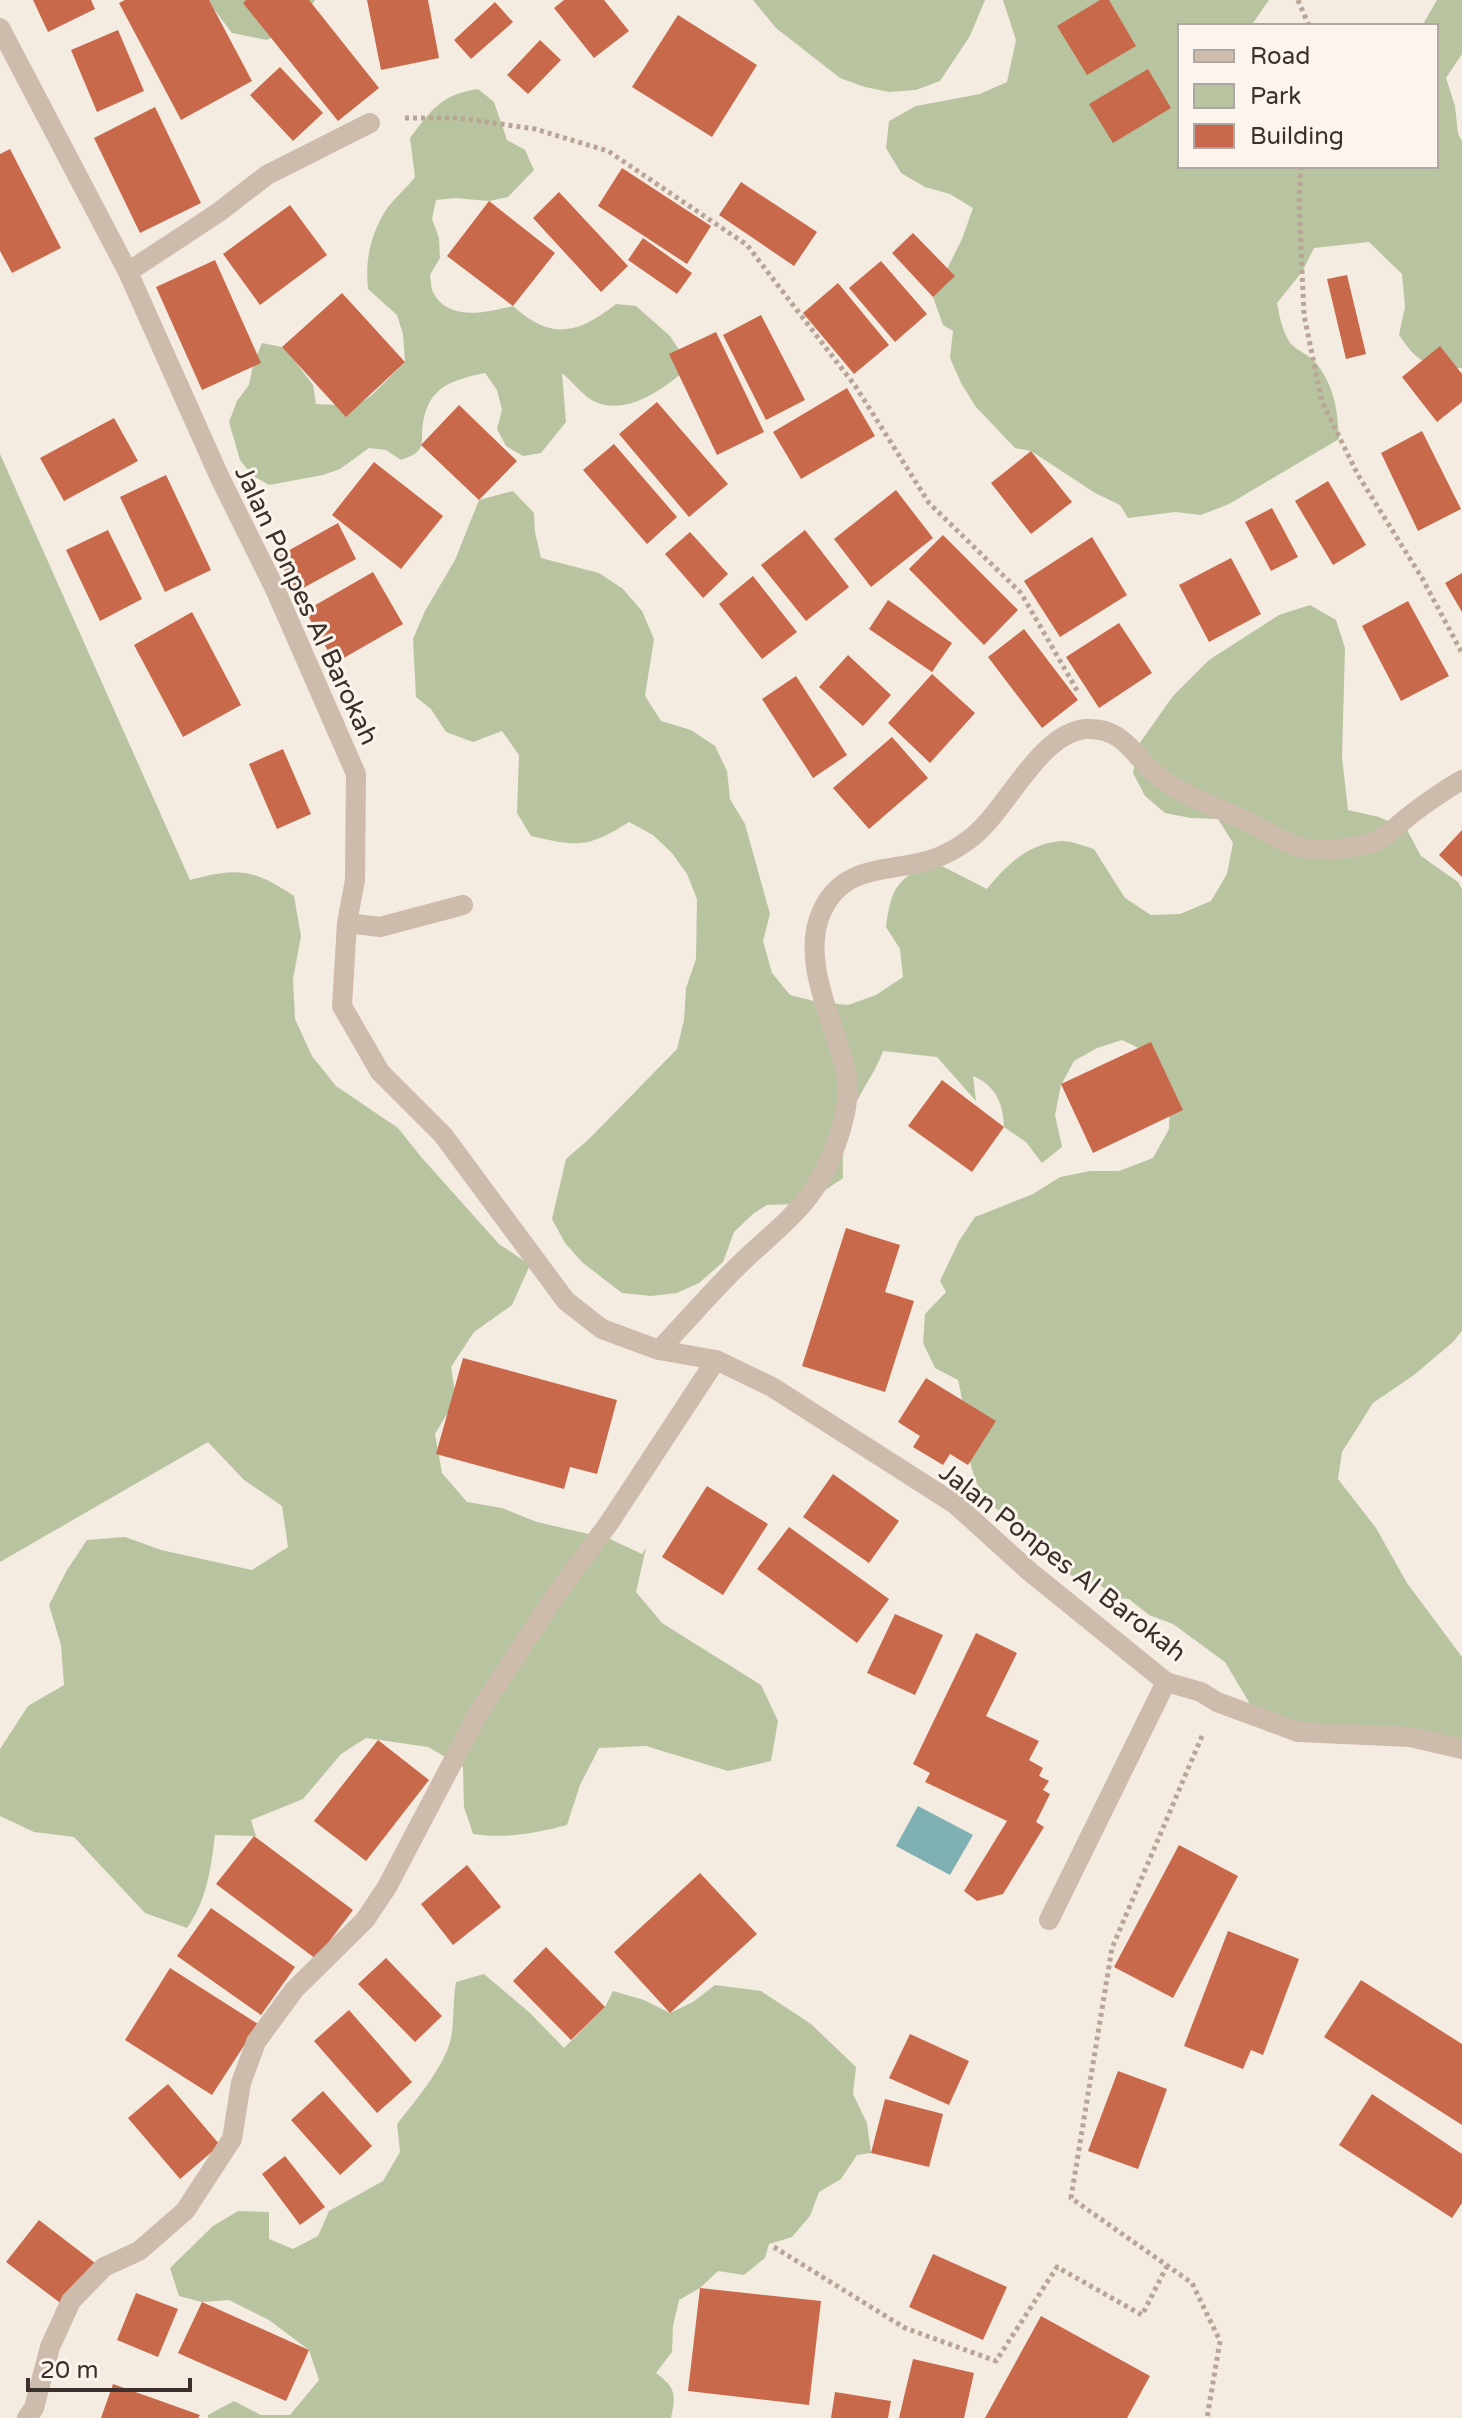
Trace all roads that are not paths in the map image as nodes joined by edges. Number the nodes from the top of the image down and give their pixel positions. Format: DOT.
graph roads {
  1 [pos="0,28"];
  2 [pos="370,123"];
  3 [pos="128,272"];
  4 [pos="1462,780"];
  5 [pos="463,905"];
  6 [pos="347,923"];
  7 [pos="659,1350"];
  8 [pos="716,1360"];
  9 [pos="1166,1682"];
  10 [pos="1462,1749"];
  11 [pos="1049,1920"];
  12 [pos="27,2418"];
  1 -- 3 [label="street, Jalan Ponpes Al Barokah"];
  2 -- 3 [label="street"];
  3 -- 6 [label="street, Jalan Ponpes Al Barokah"];
  4 -- 7 [label="street"];
  5 -- 6 [label="street"];
  6 -- 7 [label="street, Jalan Ponpes Al Barokah"];
  7 -- 8 [label="street, Jalan Ponpes Al Barokah"];
  8 -- 9 [label="street, Jalan Ponpes Al Barokah"];
  8 -- 12 [label="street"];
  9 -- 10 [label="street, Jalan Ponpes Al Barokah"];
  9 -- 11 [label="street"];
}
